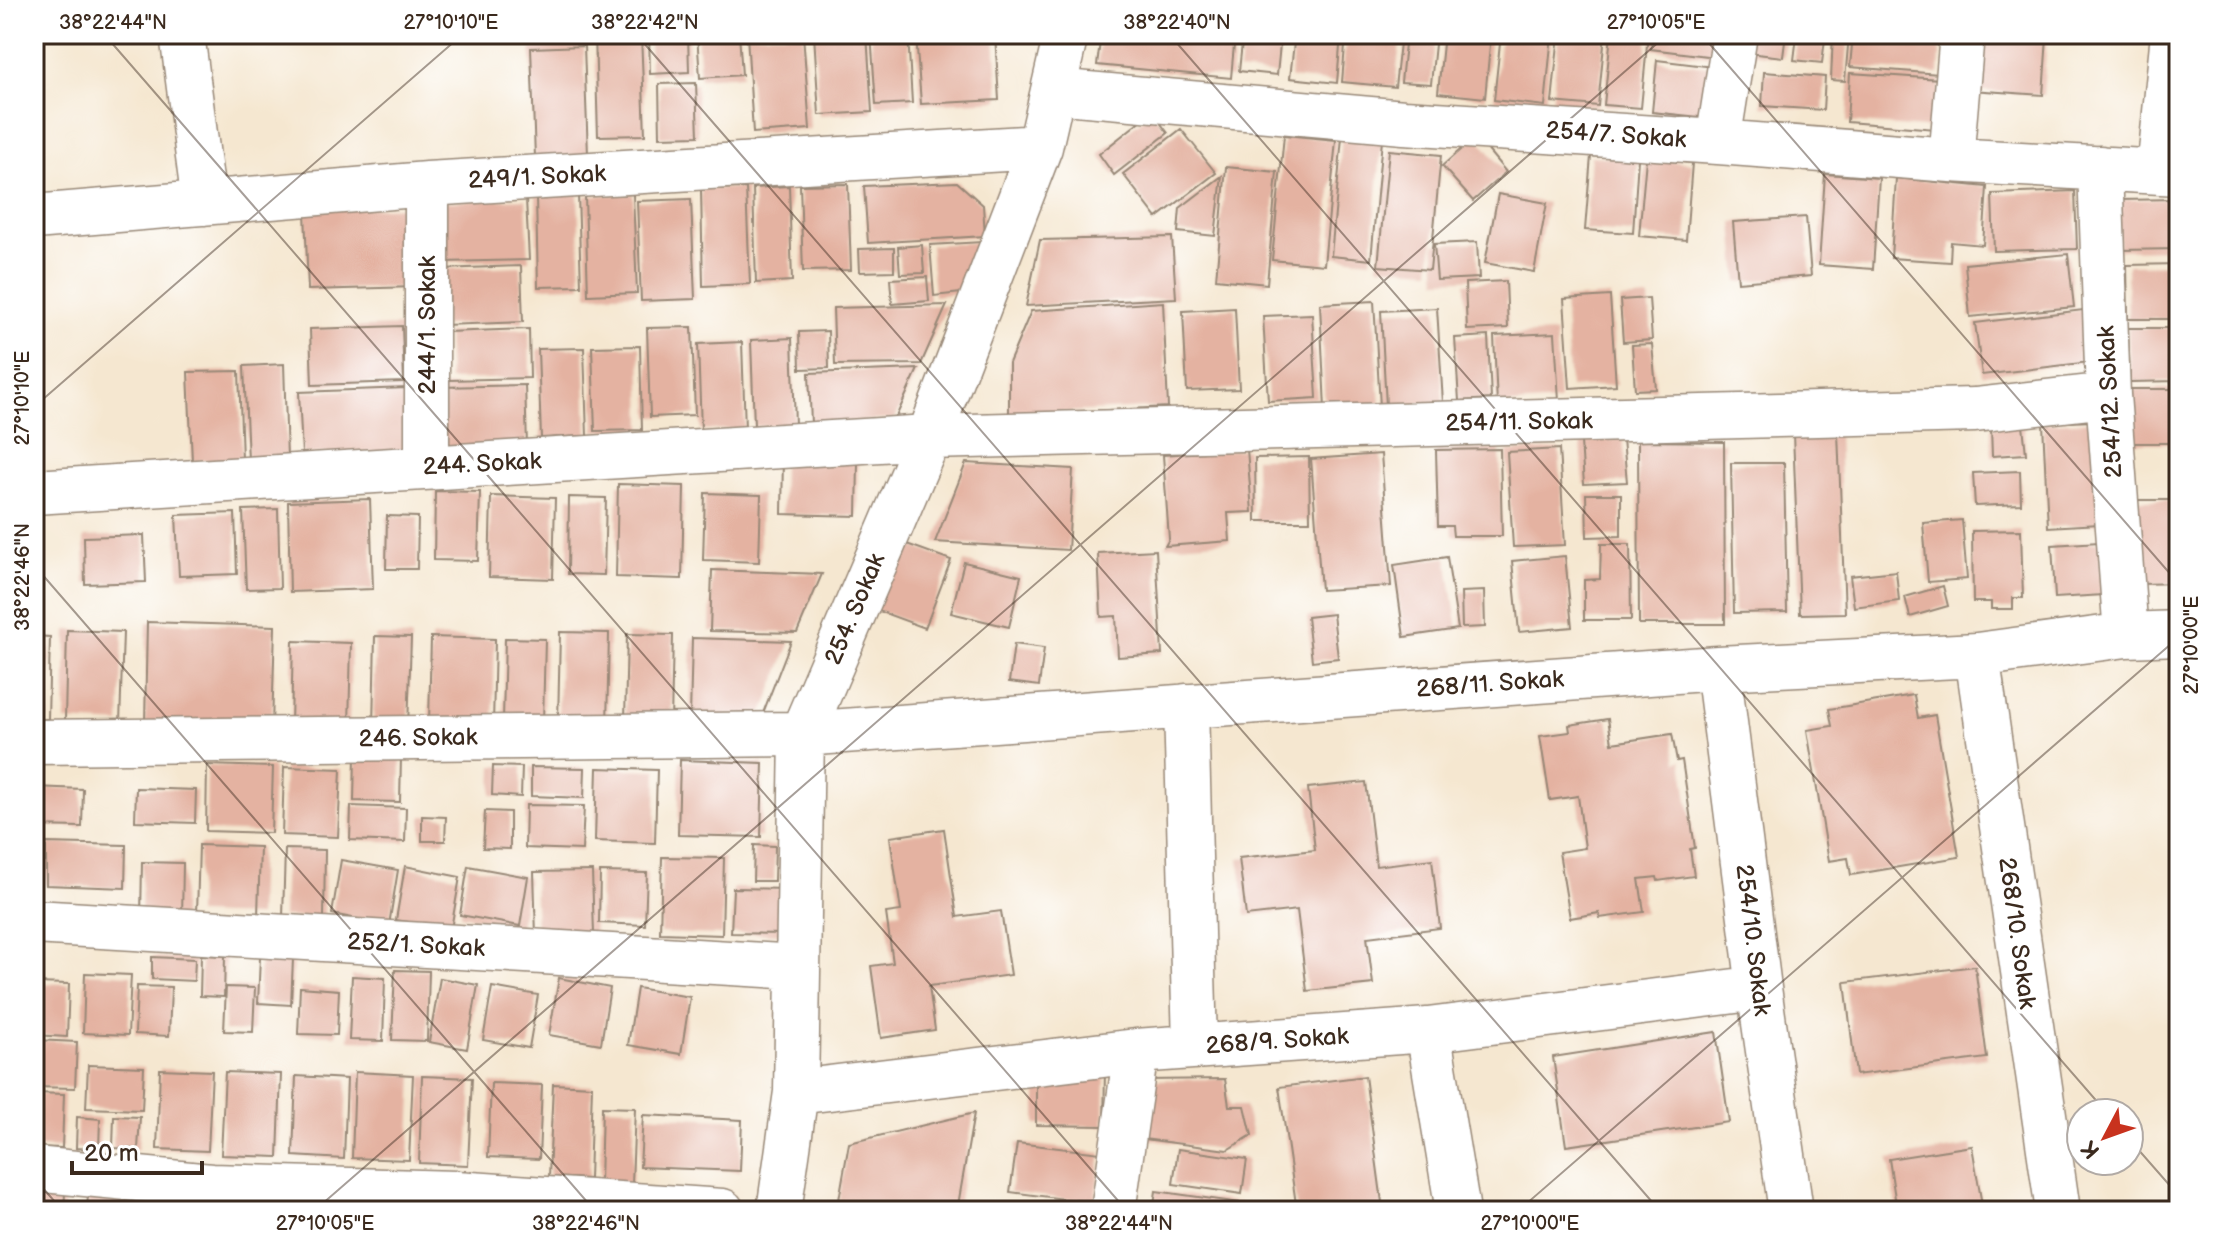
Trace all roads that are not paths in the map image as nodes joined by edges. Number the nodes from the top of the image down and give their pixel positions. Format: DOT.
graph roads {
  1 [pos="182,34"];
  2 [pos="1066,34"];
  3 [pos="1735,34"];
  4 [pos="1962,34"];
  5 [pos="2173,34"];
  6 [pos="1053,91"];
  7 [pos="1718,142"];
  8 [pos="1040,147"];
  9 [pos="1951,160"];
  10 [pos="2100,168"];
  11 [pos="2169,172"];
  12 [pos="427,184"];
  13 [pos="204,203"];
  14 [pos="34,217"];
  15 [pos="2108,395"];
  16 [pos="929,437"];
  17 [pos="427,467"];
  18 [pos="34,492"];
  19 [pos="2179,633"];
  20 [pos="2126,635"];
  21 [pos="1977,655"];
  22 [pos="1718,668"];
  23 [pos="1186,706"];
  24 [pos="802,734"];
  25 [pos="34,742"];
  26 [pos="34,922"];
  27 [pos="798,967"];
  28 [pos="1759,988"];
  29 [pos="1428,1030"];
  30 [pos="1195,1046"];
  31 [pos="1136,1051"];
  32 [pos="796,1092"];
  33 [pos="34,1169"];
  34 [pos="210,1198"];
  35 [pos="456,1202"];
  36 [pos="722,1211"];
  37 [pos="779,1211"];
  38 [pos="1113,1211"];
  39 [pos="1458,1211"];
  40 [pos="1791,1211"];
  41 [pos="2058,1211"];
  1 -- 13 [label="street"];
  2 -- 6 [label="street, 254. Sokak"];
  3 -- 7 [label="street"];
  4 -- 9 [label="street"];
  5 -- 11 [label="street"];
  6 -- 7 [label="street, 254/7. Sokak"];
  6 -- 8 [label="street, 254. Sokak"];
  7 -- 9 [label="street, 254/7. Sokak"];
  8 -- 12 [label="street, 249/1. Sokak"];
  8 -- 16 [label="street, 254. Sokak"];
  9 -- 10 [label="street, 254/7. Sokak"];
  10 -- 11 [label="street, 254/7. Sokak"];
  10 -- 15 [label="street, 254/12. Sokak"];
  12 -- 13 [label="street, 249/1. Sokak"];
  12 -- 17 [label="street, 244/1. Sokak"];
  13 -- 14 [label="street, 249/1. Sokak"];
  15 -- 16 [label="street, 254/11. Sokak"];
  15 -- 20 [label="street, 254/12. Sokak"];
  16 -- 17 [label="street, 244. Sokak"];
  16 -- 24 [label="street, 254. Sokak"];
  17 -- 18 [label="street, 244. Sokak"];
  19 -- 20 [label="street, 268/11. Sokak"];
  20 -- 21 [label="street, 268/11. Sokak"];
  21 -- 22 [label="street, 268/11. Sokak"];
  21 -- 41 [label="street, 268/10. Sokak"];
  22 -- 23 [label="street, 268/11. Sokak"];
  22 -- 28 [label="street, 254/10. Sokak"];
  23 -- 24 [label="street, 268/11. Sokak"];
  23 -- 30 [label="street"];
  24 -- 25 [label="street, 246. Sokak"];
  24 -- 27 [label="street, 254. Sokak"];
  26 -- 27 [label="street, 252/1. Sokak"];
  27 -- 32 [label="street, 254. Sokak"];
  28 -- 29 [label="street, 268/9. Sokak"];
  28 -- 40 [label="street, 254/10. Sokak"];
  29 -- 30 [label="street, 268/9. Sokak"];
  29 -- 39 [label="street"];
  30 -- 31 [label="street, 268/9. Sokak"];
  31 -- 32 [label="street, 268/9. Sokak"];
  31 -- 38 [label="street"];
  32 -- 37 [label="street, 254. Sokak"];
  33 -- 34 [label="street"];
  34 -- 35 [label="street"];
  35 -- 36 [label="street"];
}
